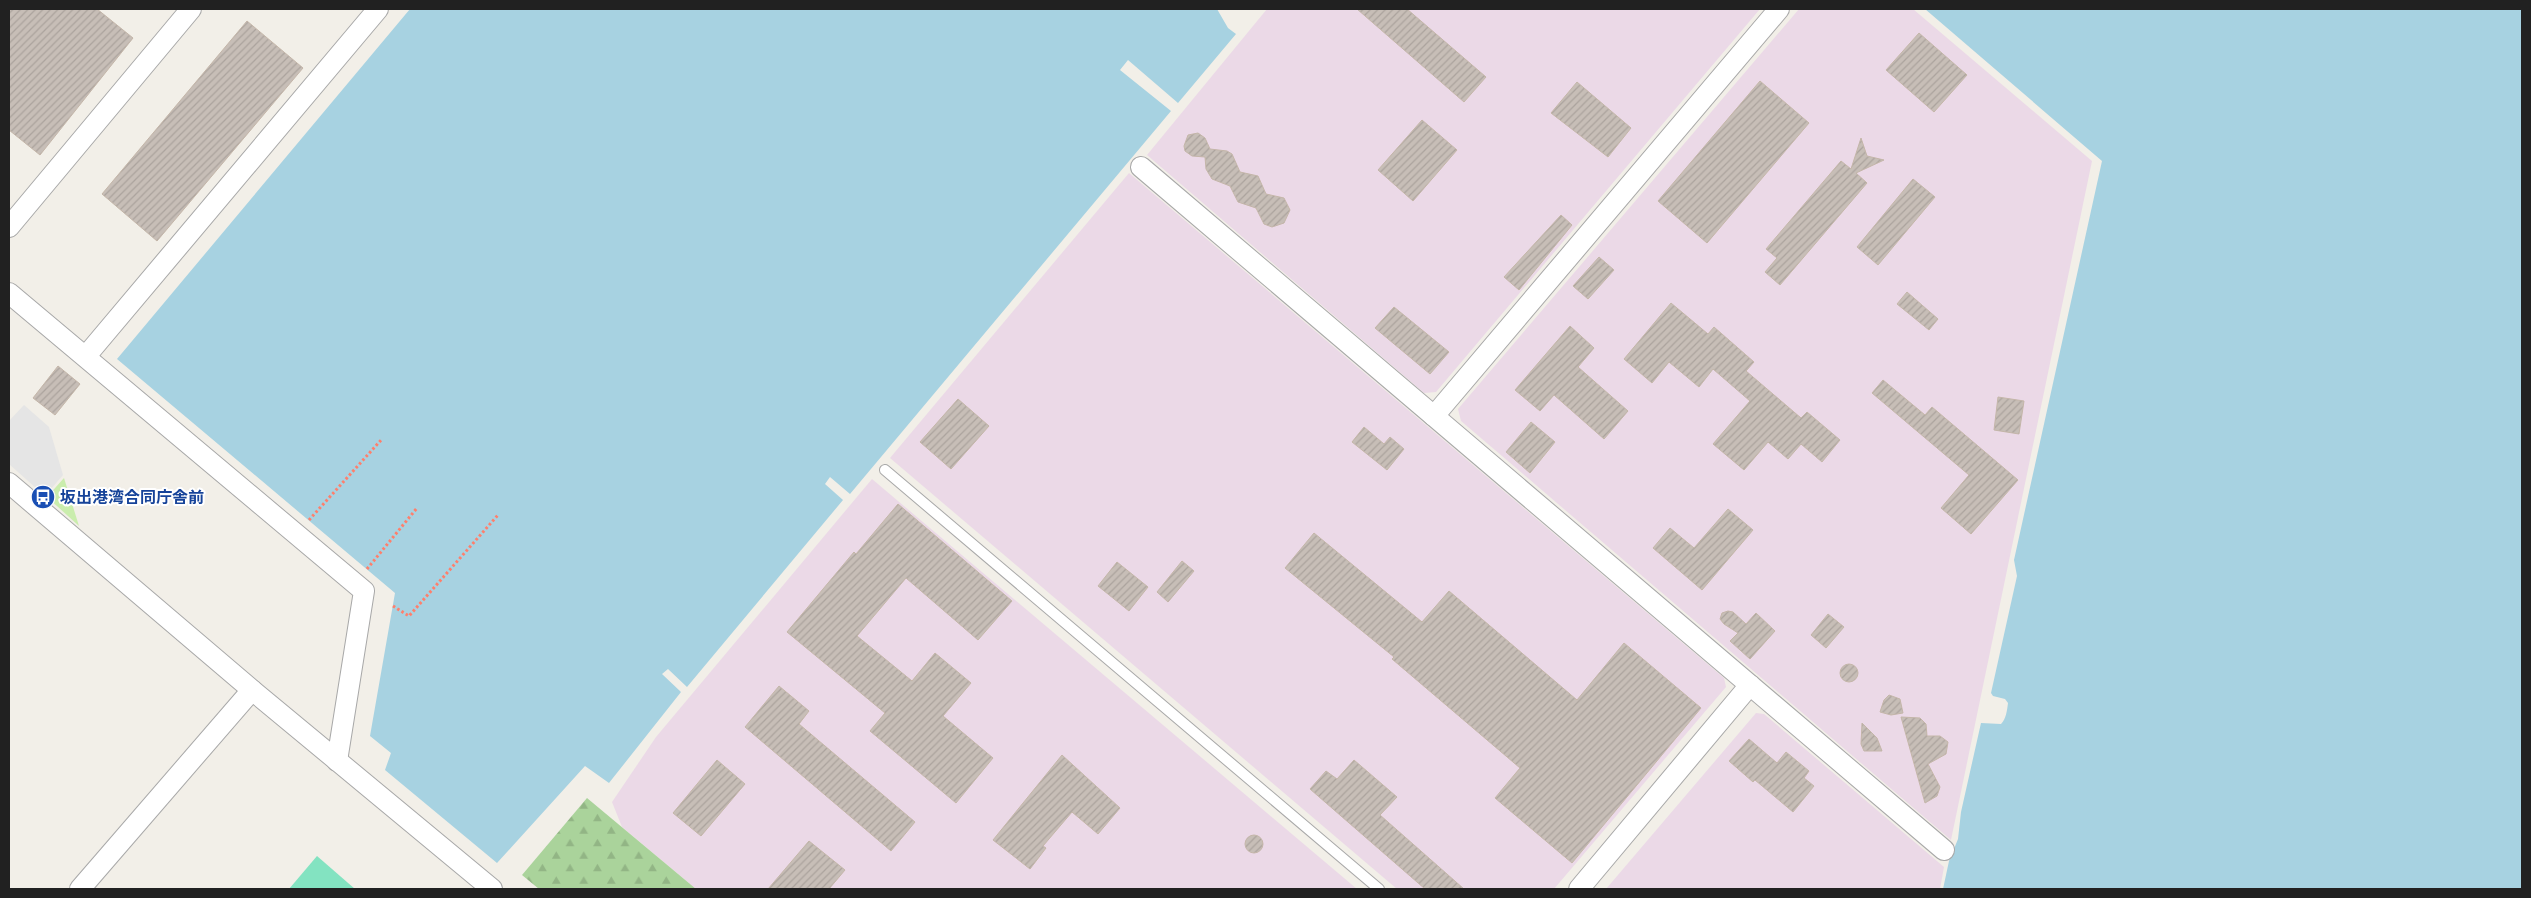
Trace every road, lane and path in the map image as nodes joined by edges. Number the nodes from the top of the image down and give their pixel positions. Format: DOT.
graph roads {
  1 [pos="191,9"];
  2 [pos="378,9"];
  3 [pos="1779,9"];
  4 [pos="1141,167"];
  5 [pos="9,227"];
  6 [pos="9,293"];
  7 [pos="86,356"];
  8 [pos="1434,416"];
  9 [pos="382,439"];
  10 [pos="885,470"];
  11 [pos="9,482"];
  12 [pos="417,508"];
  13 [pos="498,515"];
  14 [pos="309,520"];
  15 [pos="367,569"];
  16 [pos="393,606"];
  17 [pos="1750,685"];
  18 [pos="252,690"];
  19 [pos="337,761"];
  20 [pos="1944,850"];
  21 [pos="80,889"];
  22 [pos="492,889"];
  23 [pos="1379,889"];
  24 [pos="1579,889"];
  1 -- 5 [label="street"];
  2 -- 7 [label="street"];
  3 -- 8 [label="street"];
  4 -- 8 [label="street"];
  6 -- 7 [label="street"];
  7 -- 19 [label="street"];
  8 -- 17 [label="street"];
  9 -- 14 [label="path"];
  10 -- 23 [label="lane"];
  11 -- 18 [label="street"];
  12 -- 15 [label="path"];
  13 -- 16 [label="path"];
  17 -- 20 [label="street"];
  17 -- 24 [label="street"];
  18 -- 19 [label="street"];
  18 -- 21 [label="street"];
  19 -- 22 [label="street"];
}
